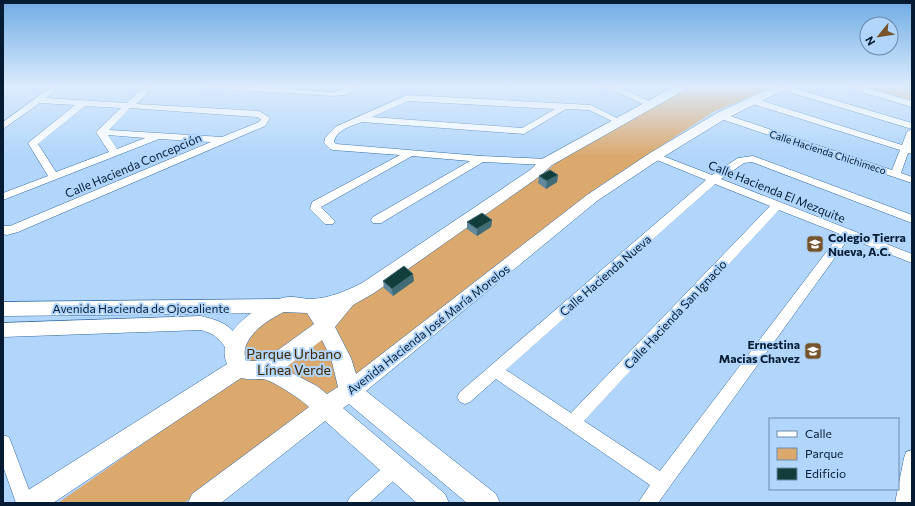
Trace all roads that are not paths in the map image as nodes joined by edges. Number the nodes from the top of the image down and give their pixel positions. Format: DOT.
graph roads {
  1 [pos="25,110"];
  2 [pos="75,110"];
  3 [pos="124,110"];
  4 [pos="187,110"];
  5 [pos="381,110"];
  6 [pos="543,110"];
  7 [pos="559,110"];
  8 [pos="594,110"];
  9 [pos="642,110"];
  10 [pos="735,110"];
  11 [pos="780,110"];
  12 [pos="859,110"];
  13 [pos="721,116"];
  14 [pos="546,118"];
  15 [pos="360,119"];
  16 [pos="621,122"];
  17 [pos="3,126"];
  18 [pos="912,126"];
  19 [pos="101,132"];
  20 [pos="912,132"];
  21 [pos="158,136"];
  22 [pos="224,140"];
  23 [pos="908,150"];
  24 [pos="411,152"];
  25 [pos="115,154"];
  26 [pos="655,156"];
  27 [pos="481,159"];
  28 [pos="522,161"];
  29 [pos="547,162"];
  30 [pos="535,173"];
  31 [pos="895,174"];
  32 [pos="54,177"];
  33 [pos="714,179"];
  34 [pos="912,180"];
  35 [pos="3,197"];
  36 [pos="777,204"];
  37 [pos="912,219"];
  38 [pos="377,220"];
  39 [pos="329,221"];
  40 [pos="5,230"];
  41 [pos="847,233"];
  42 [pos="912,259"];
  43 [pos="346,300"];
  44 [pos="279,306"];
  45 [pos="312,306"];
  46 [pos="3,309"];
  47 [pos="324,327"];
  48 [pos="3,330"];
  49 [pos="237,358"];
  50 [pos="267,370"];
  51 [pos="496,371"];
  52 [pos="350,391"];
  53 [pos="465,397"];
  54 [pos="325,408"];
  55 [pos="573,422"];
  56 [pos="3,443"];
  57 [pos="912,458"];
  58 [pos="395,468"];
  59 [pos="662,483"];
  60 [pos="25,503"];
  61 [pos="31,503"];
  62 [pos="201,503"];
  63 [pos="356,503"];
  64 [pos="436,503"];
  65 [pos="488,503"];
  66 [pos="647,503"];
  67 [pos="904,503"];
  1 -- 17 [label="street"];
  2 -- 32 [label="street"];
  3 -- 19 [label="street"];
  4 -- 22 [label="street, Calle Hacienda Concepción"];
  5 -- 15 [label="street"];
  6 -- 14 [label="street"];
  7 -- 14 [label="street"];
  8 -- 16 [label="street"];
  9 -- 16 [label="main road"];
  10 -- 13 [label="main road, Avenida Hacienda José María Morelos"];
  11 -- 23 [label="street"];
  12 -- 18 [label="street"];
  13 -- 26 [label="main road, Avenida Hacienda José María Morelos"];
  13 -- 31 [label="street, Calle Hacienda Chichimeco"];
  14 -- 15 [label="street"];
  15 -- 24 [label="street"];
  16 -- 29 [label="main road"];
  19 -- 21 [label="street"];
  19 -- 25 [label="street"];
  20 -- 23 [label="street"];
  21 -- 22 [label="street"];
  21 -- 25 [label="street"];
  22 -- 40 [label="street, Calle Hacienda Concepción"];
  23 -- 31 [label="street"];
  24 -- 27 [label="street"];
  24 -- 39 [label="street"];
  25 -- 32 [label="street"];
  26 -- 33 [label="street, Calle Hacienda El Mezquite"];
  26 -- 52 [label="main road, Avenida Hacienda José María Morelos"];
  27 -- 28 [label="street"];
  27 -- 38 [label="street"];
  28 -- 29 [label="street"];
  28 -- 30 [label="street"];
  29 -- 30 [label="main road"];
  30 -- 43 [label="main road"];
  31 -- 34 [label="street, Calle Hacienda Chichimeco"];
  32 -- 35 [label="street"];
  33 -- 36 [label="street, Calle Hacienda El Mezquite"];
  33 -- 37 [label="street, Calle Hacienda Nueva"];
  33 -- 51 [label="street, Calle Hacienda Nueva"];
  36 -- 41 [label="street, Calle Hacienda El Mezquite"];
  36 -- 55 [label="street, Calle Hacienda San Ignacio"];
  41 -- 42 [label="street, Calle Hacienda El Mezquite"];
  41 -- 59 [label="street"];
  43 -- 45 [label="main road"];
  43 -- 47 [label="main road"];
  44 -- 45 [label="main road, Avenida Hacienda de Ojocaliente"];
  44 -- 46 [label="street, Avenida Hacienda de Ojocaliente"];
  44 -- 49 [label="main road, Avenida Hacienda de Ojocaliente"];
  45 -- 47 [label="main road"];
  47 -- 50 [label="main road"];
  47 -- 52 [label="main road"];
  48 -- 49 [label="street, Avenida Hacienda de Ojocaliente"];
  49 -- 50 [label="main road"];
  49 -- 61 [label="main road"];
  50 -- 54 [label="main road"];
  51 -- 53 [label="street, Calle Hacienda Nueva"];
  51 -- 55 [label="street"];
  52 -- 54 [label="main road, Avenida Hacienda José María Morelos"];
  52 -- 65 [label="main road"];
  54 -- 58 [label="main road"];
  54 -- 62 [label="main road, Avenida Hacienda José María Morelos"];
  55 -- 59 [label="street"];
  56 -- 60 [label="street"];
  57 -- 67 [label="street"];
  58 -- 63 [label="street"];
  58 -- 64 [label="main road"];
  59 -- 66 [label="street"];
}
